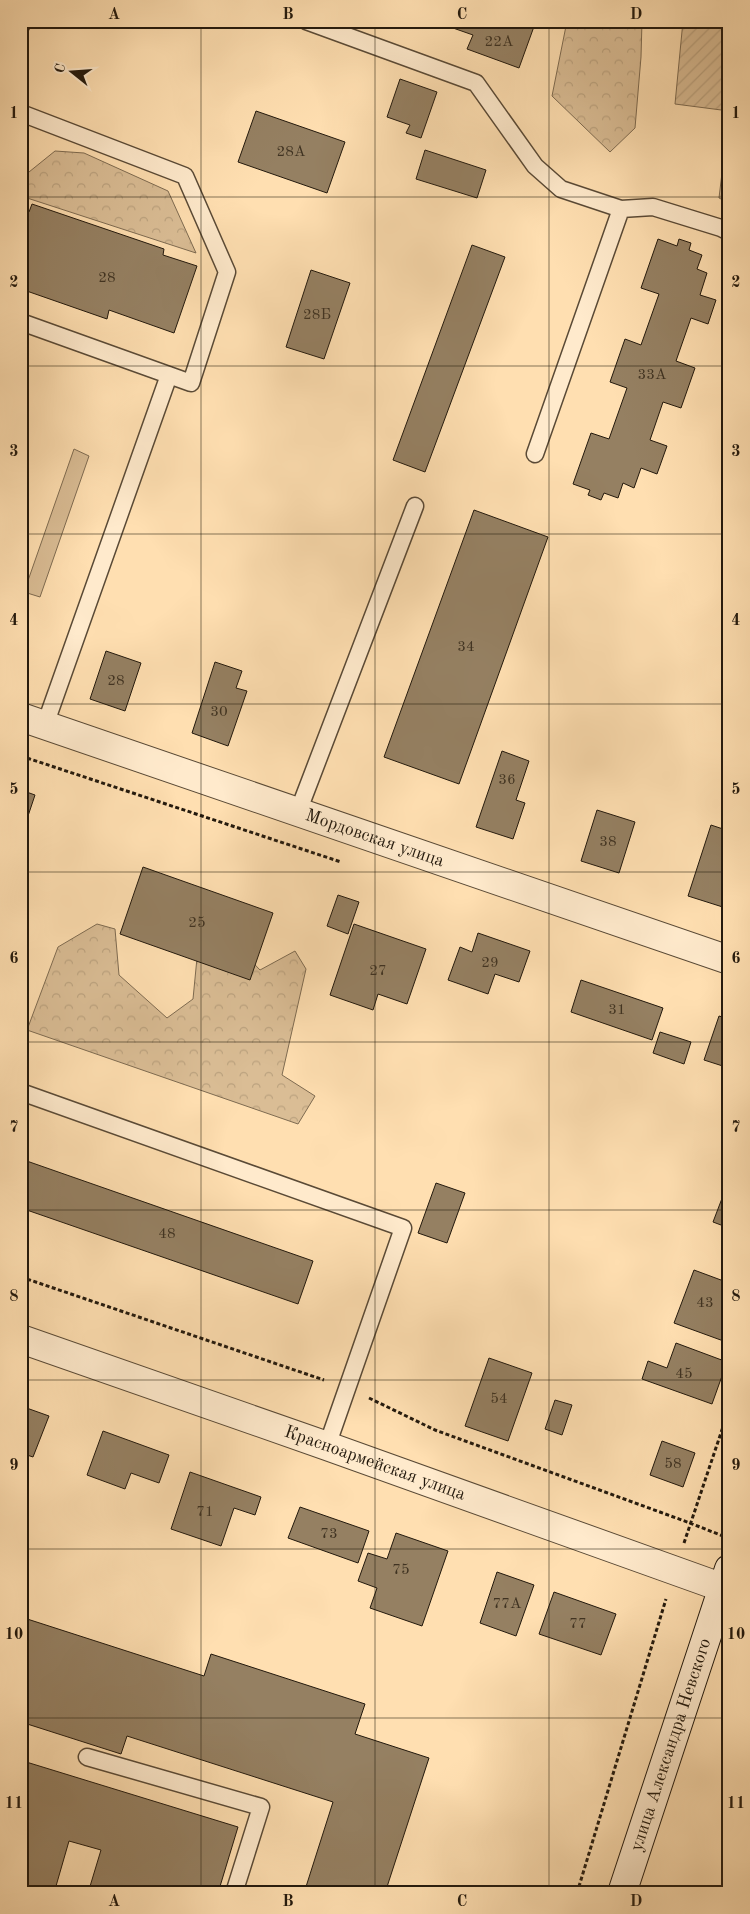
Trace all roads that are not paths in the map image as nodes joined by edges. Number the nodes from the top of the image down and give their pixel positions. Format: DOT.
graph roads {
  1 [pos="23,21"];
  2 [pos="306,21"];
  3 [pos="21,26"];
  4 [pos="21,114"];
  5 [pos="621,209"];
  6 [pos="729,232"];
  7 [pos="21,322"];
  8 [pos="169,375"];
  9 [pos="535,454"];
  10 [pos="415,506"];
  11 [pos="33,721"];
  12 [pos="298,812"];
  13 [pos="729,960"];
  14 [pos="21,1092"];
  15 [pos="21,1339"];
  16 [pos="327,1446"];
  17 [pos="727,1582"];
  18 [pos="87,1757"];
  19 [pos="234,1893"];
  20 [pos="622,1893"];
  1 -- 3 [label="lane"];
  2 -- 5 [label="lane"];
  4 -- 8 [label="lane"];
  5 -- 6 [label="lane"];
  5 -- 9 [label="lane"];
  7 -- 8 [label="lane"];
  8 -- 11 [label="lane"];
  10 -- 12 [label="lane"];
  11 -- 12 [label="street, Мордовская улица"];
  12 -- 13 [label="street, Мордовская улица"];
  14 -- 16 [label="lane"];
  15 -- 16 [label="street, Красноармейская улица"];
  16 -- 17 [label="street, Красноармейская улица"];
  17 -- 20 [label="street, улица Александра Невского"];
  18 -- 19 [label="lane"];
}
